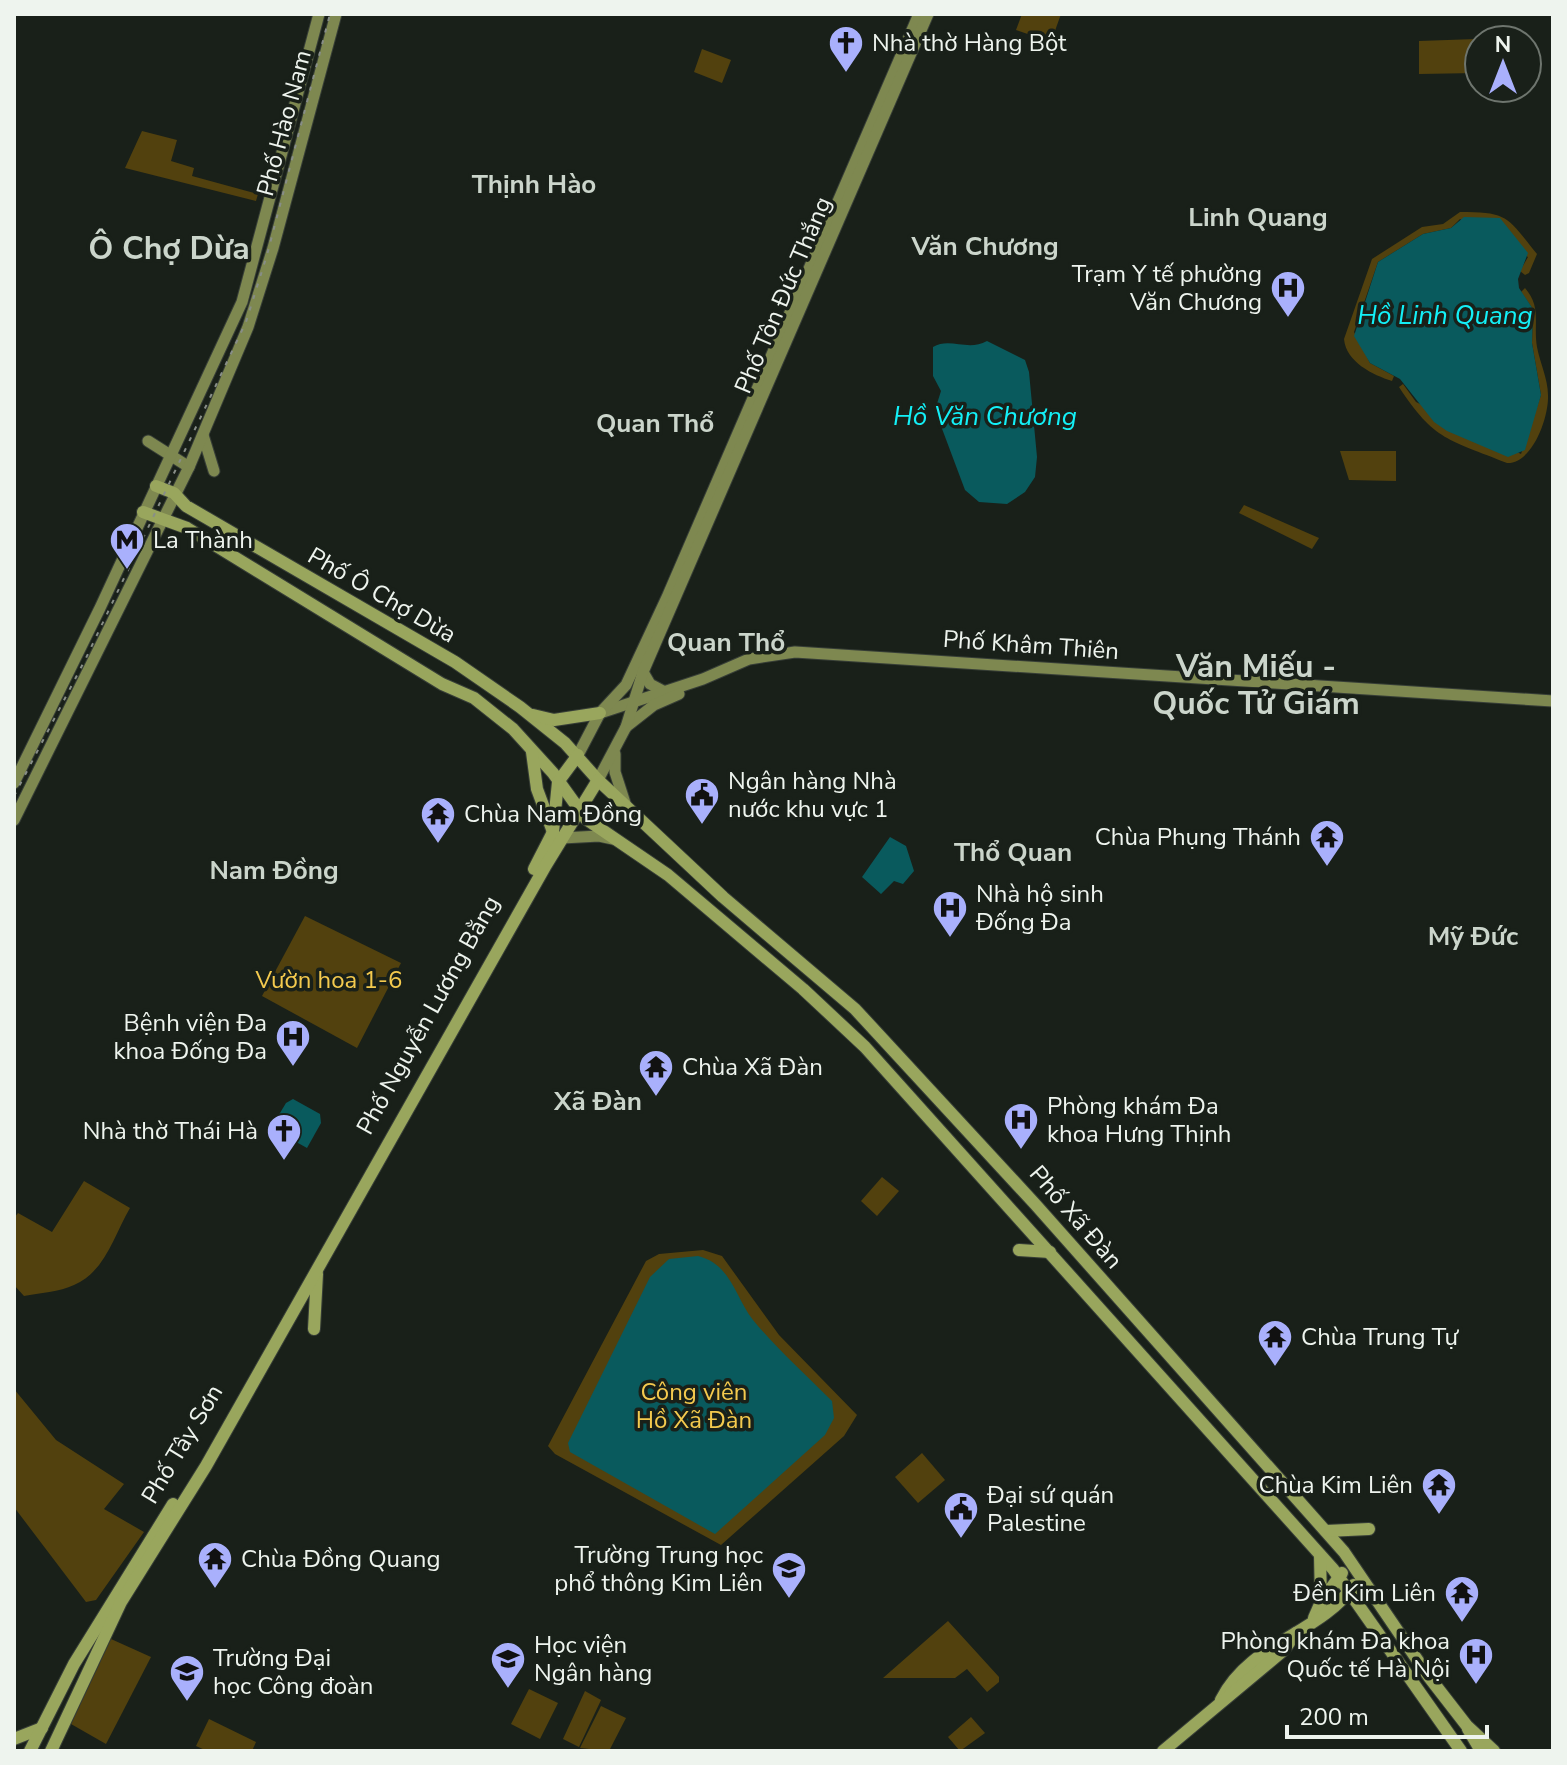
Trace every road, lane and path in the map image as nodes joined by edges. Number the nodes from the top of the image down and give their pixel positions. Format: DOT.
graph roads {
  1 [pos="319,14"];
  2 [pos="336,14"];
  3 [pos="919,14"];
  4 [pos="928,14"];
  5 [pos="292,124"];
  6 [pos="305,127"];
  7 [pos="841,206"];
  8 [pos="261,240"];
  9 [pos="274,244"];
  10 [pos="221,352"];
  11 [pos="235,358"];
  12 [pos="183,432"];
  13 [pos="203,435"];
  14 [pos="173,454"];
  15 [pos="191,463"];
  16 [pos="214,471"];
  17 [pos="156,486"];
  18 [pos="174,493"];
  19 [pos="143,512"];
  20 [pos="160,520"];
  21 [pos="684,567"];
  22 [pos="311,581"];
  23 [pos="302,598"];
  24 [pos="643,672"];
  25 [pos="468,673"];
  26 [pos="703,679"];
  27 [pos="65,681"];
  28 [pos="79,687"];
  29 [pos="458,690"];
  30 [pos="665,692"];
  31 [pos="616,699"];
  32 [pos="1553,701"];
  33 [pos="631,706"];
  34 [pos="600,713"];
  35 [pos="530,715"];
  36 [pos="626,727"];
  37 [pos="616,749"];
  38 [pos="532,752"];
  39 [pos="578,755"];
  40 [pos="598,780"];
  41 [pos="558,782"];
  42 [pos="14,783"];
  43 [pos="625,803"];
  44 [pos="580,811"];
  45 [pos="14,820"];
  46 [pos="558,835"];
  47 [pos="619,841"];
  48 [pos="723,897"];
  49 [pos="711,910"];
  50 [pos="1019,1250"];
  51 [pos="1050,1252"];
  52 [pos="315,1266"];
  53 [pos="314,1329"];
  54 [pos="1275,1473"];
  55 [pos="1260,1488"];
  56 [pos="1369,1529"];
  57 [pos="1326,1531"];
  58 [pos="1320,1555"];
  59 [pos="1350,1560"];
  60 [pos="1361,1576"];
  61 [pos="1340,1577"];
  62 [pos="1350,1591"];
  63 [pos="1325,1606"];
  64 [pos="1365,1613"];
  65 [pos="91,1650"];
  66 [pos="1467,1726"];
  67 [pos="42,1728"];
  68 [pos="59,1736"];
  69 [pos="14,1739"];
  70 [pos="1461,1748"];
  71 [pos="36,1749"];
  72 [pos="51,1751"];
  73 [pos="63,1751"];
  74 [pos="1163,1751"];
  75 [pos="1481,1751"];
  76 [pos="1494,1751"];
  1 -- 5 [label="main road, Phố Hào Nam"];
  2 -- 6 [label="main road, Phố Hào Nam"];
  3 -- 7 [label="main road, Phố Tôn Đức Thắng"];
  4 -- 7 [label="main road, Phố Tôn Đức Thắng"];
  5 -- 6 [label="main road"];
  5 -- 8 [label="main road, Phố Hào Nam"];
  6 -- 9 [label="main road, Phố Hào Nam"];
  7 -- 21 [label="main road, Phố Tôn Đức Thắng"];
  8 -- 9 [label="main road"];
  8 -- 10 [label="main road, Phố Hào Nam"];
  9 -- 11 [label="main road, Phố Hào Nam"];
  10 -- 11 [label="main road"];
  10 -- 12 [label="main road, Phố Hào Nam"];
  11 -- 13 [label="main road, Phố Hào Nam"];
  12 -- 14 [label="main road, Phố Hào Nam"];
  12 -- 14 [label="main road"];
  13 -- 15 [label="main road, Phố Hào Nam"];
  13 -- 16 [label="main road"];
  14 -- 15 [label="main road"];
  14 -- 17 [label="main road, Phố Hào Nam"];
  15 -- 18 [label="main road, Phố Hào Nam"];
  17 -- 18 [label="main road, Phố Ô Chợ Dừa"];
  17 -- 19 [label="main road, Phố Hào Nam"];
  18 -- 20 [label="main road, Phố Hào Nam"];
  18 -- 22 [label="main road, Phố Ô Chợ Dừa"];
  19 -- 20 [label="main road, Phố Ô Chợ Dừa"];
  19 -- 27 [label="main road, Phố Hào Nam"];
  20 -- 23 [label="main road, Phố Ô Chợ Dừa"];
  20 -- 28 [label="main road, Phố Hào Nam"];
  21 -- 24 [label="main road, Phố Tôn Đức Thắng"];
  21 -- 31 [label="main road, Phố Tôn Đức Thắng"];
  22 -- 23 [label="main road"];
  22 -- 25 [label="main road, Phố Ô Chợ Dừa"];
  23 -- 29 [label="main road, Phố Ô Chợ Dừa"];
  24 -- 30 [label="main road"];
  24 -- 33 [label="main road, Phố Tôn Đức Thắng"];
  25 -- 29 [label="main road"];
  25 -- 35 [label="main road, Phố Ô Chợ Dừa"];
  26 -- 30 [label="main road, Phố Khâm Thiên"];
  26 -- 32 [label="main road, Phố Khâm Thiên"];
  26 -- 36 [label="main road, Phố Khâm Thiên"];
  27 -- 28 [label="main road"];
  27 -- 42 [label="main road, Phố Hào Nam"];
  28 -- 45 [label="main road, Phố Hào Nam"];
  29 -- 38 [label="main road, Phố Ô Chợ Dừa"];
  30 -- 33 [label="main road, Phố Khâm Thiên"];
  31 -- 33 [label="main road"];
  31 -- 34 [label="main road, Phố Tôn Đức Thắng"];
  33 -- 34 [label="main road, Phố Khâm Thiên"];
  33 -- 36 [label="main road, Phố Tôn Đức Thắng"];
  34 -- 35 [label="main road"];
  34 -- 39 [label="main road, Phố Tôn Đức Thắng"];
  35 -- 39 [label="main road, Phố Ô Chợ Dừa"];
  36 -- 37 [label="main road, Phố Tôn Đức Thắng"];
  37 -- 40 [label="main road, Phố Tôn Đức Thắng"];
  37 -- 43 [label="main road"];
  38 -- 41 [label="main road, Phố Ô Chợ Dừa"];
  38 -- 46 [label="main road"];
  39 -- 40 [label="main road, Phố Xã Đàn"];
  39 -- 41 [label="main road, Phố Tôn Đức Thắng"];
  40 -- 43 [label="main road, Phố Xã Đàn"];
  40 -- 44 [label="main road, Phố Tôn Đức Thắng"];
  41 -- 44 [label="main road, Phố Xã Đàn"];
  41 -- 46 [label="main road, Phố Nguyễn Lương Bằng"];
  43 -- 48 [label="main road, Phố Xã Đàn"];
  44 -- 46 [label="main road, Phố Nguyễn Lương Bằng"];
  44 -- 47 [label="main road, Phố Xã Đàn"];
  46 -- 47 [label="main road"];
  46 -- 52 [label="main road, Phố Nguyễn Lương Bằng"];
  47 -- 49 [label="main road, Phố Xã Đàn"];
  48 -- 49 [label="main road"];
  48 -- 54 [label="main road, Phố Xã Đàn"];
  49 -- 51 [label="main road, Phố Xã Đàn"];
  50 -- 51 [label="main road"];
  51 -- 55 [label="main road, Phố Xã Đàn"];
  52 -- 53 [label="main road"];
  52 -- 65 [label="main road, Phố Tây Sơn"];
  54 -- 55 [label="main road"];
  54 -- 57 [label="main road, Phố Xã Đàn"];
  55 -- 58 [label="main road, Phố Xã Đàn"];
  56 -- 57 [label="main road"];
  57 -- 59 [label="main road, Phố Xã Đàn"];
  58 -- 61 [label="main road, Phố Xã Đàn"];
  58 -- 63 [label="main road"];
  59 -- 60 [label="main road, Phố Xã Đàn"];
  59 -- 61 [label="main road"];
  60 -- 62 [label="main road"];
  60 -- 66 [label="main road, Phố Xã Đàn"];
  61 -- 62 [label="main road, Phố Xã Đàn"];
  61 -- 63 [label="main road"];
  62 -- 63 [label="main road"];
  62 -- 64 [label="main road, Phố Xã Đàn"];
  63 -- 64 [label="main road"];
  63 -- 74 [label="main road"];
  64 -- 70 [label="main road, Phố Xã Đàn"];
  65 -- 67 [label="main road, Phố Tây Sơn"];
  65 -- 68 [label="main road, Phố Tây Sơn"];
  65 -- 71 [label="main road, Phố Tây Sơn"];
  66 -- 75 [label="main road"];
  66 -- 76 [label="main road, Phố Xã Đàn"];
  67 -- 69 [label="main road"];
  67 -- 71 [label="main road, Phố Tây Sơn"];
  68 -- 72 [label="main road, Phố Tây Sơn"];
  68 -- 73 [label="main road"];
}
